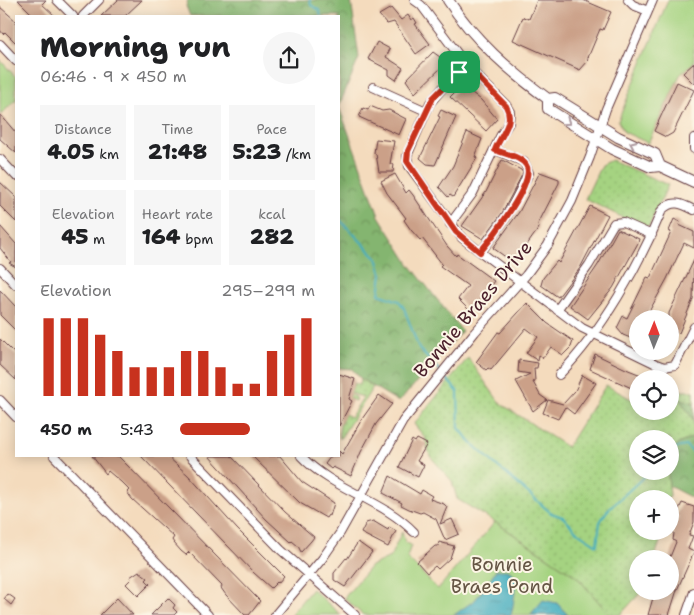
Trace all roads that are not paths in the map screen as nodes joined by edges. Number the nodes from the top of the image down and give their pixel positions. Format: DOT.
graph roads {
  1 [pos="57,0"];
  2 [pos="99,0"];
  3 [pos="414,0"];
  4 [pos="448,0"];
  5 [pos="628,0"];
  6 [pos="653,0"];
  7 [pos="648,10"];
  8 [pos="72,15"];
  9 [pos="83,15"];
  10 [pos="0,44"];
  11 [pos="15,60"];
  12 [pos="466,65"];
  13 [pos="373,88"];
  14 [pos="548,99"];
  15 [pos="426,111"];
  16 [pos="600,126"];
  17 [pos="694,138"];
  18 [pos="596,140"];
  19 [pos="694,148"];
  20 [pos="495,150"];
  21 [pos="0,159"];
  22 [pos="660,166"];
  23 [pos="15,175"];
  24 [pos="694,182"];
  25 [pos="694,210"];
  26 [pos="450,224"];
  27 [pos="652,235"];
  28 [pos="480,252"];
  29 [pos="0,268"];
  30 [pos="520,282"];
  31 [pos="15,284"];
  32 [pos="557,310"];
  33 [pos="694,328"];
  34 [pos="592,333"];
  35 [pos="691,341"];
  36 [pos="559,375"];
  37 [pos="0,400"];
  38 [pos="15,416"];
  39 [pos="55,457"];
  40 [pos="191,457"];
  41 [pos="302,457"];
  42 [pos="361,496"];
  43 [pos="414,532"];
  44 [pos="310,574"];
  45 [pos="694,592"];
  46 [pos="208,615"];
  47 [pos="275,615"];
  48 [pos="356,615"];
  49 [pos="686,615"];
  1 -- 8 [label="street"];
  2 -- 9 [label="street"];
  3 -- 12 [label="street"];
  4 -- 14 [label="main road"];
  5 -- 7 [label="street"];
  6 -- 7 [label="street, Bonnie Braes Drive"];
  7 -- 16 [label="street, Bonnie Braes Drive"];
  10 -- 11 [label="street"];
  12 -- 15 [label="street"];
  12 -- 20 [label="street"];
  13 -- 15 [label="street"];
  14 -- 16 [label="main road"];
  14 -- 18 [label="main road, one-way"];
  15 -- 26 [label="street"];
  16 -- 18 [label="street, Bonnie Braes Drive"];
  22 -- 16 [label="main road, one-way"];
  17 -- 19 [label="street"];
  18 -- 22 [label="main road"];
  18 -- 30 [label="street, Bonnie Braes Drive"];
  20 -- 26 [label="street"];
  20 -- 28 [label="street"];
  21 -- 23 [label="street"];
  22 -- 24 [label="main road"];
  25 -- 27 [label="street"];
  26 -- 28 [label="street"];
  27 -- 32 [label="street"];
  27 -- 34 [label="street"];
  28 -- 30 [label="street"];
  29 -- 31 [label="street"];
  30 -- 32 [label="street"];
  30 -- 42 [label="street, Bonnie Braes Drive"];
  32 -- 34 [label="street"];
  33 -- 35 [label="street"];
  34 -- 35 [label="street"];
  34 -- 36 [label="street"];
  37 -- 38 [label="street"];
  39 -- 46 [label="street"];
  40 -- 44 [label="street"];
  41 -- 42 [label="street"];
  42 -- 43 [label="street"];
  42 -- 44 [label="street, Bonnie Braes Drive"];
  44 -- 47 [label="street, Bonnie Braes Drive"];
  44 -- 48 [label="street"];
  45 -- 49 [label="street"];
}
